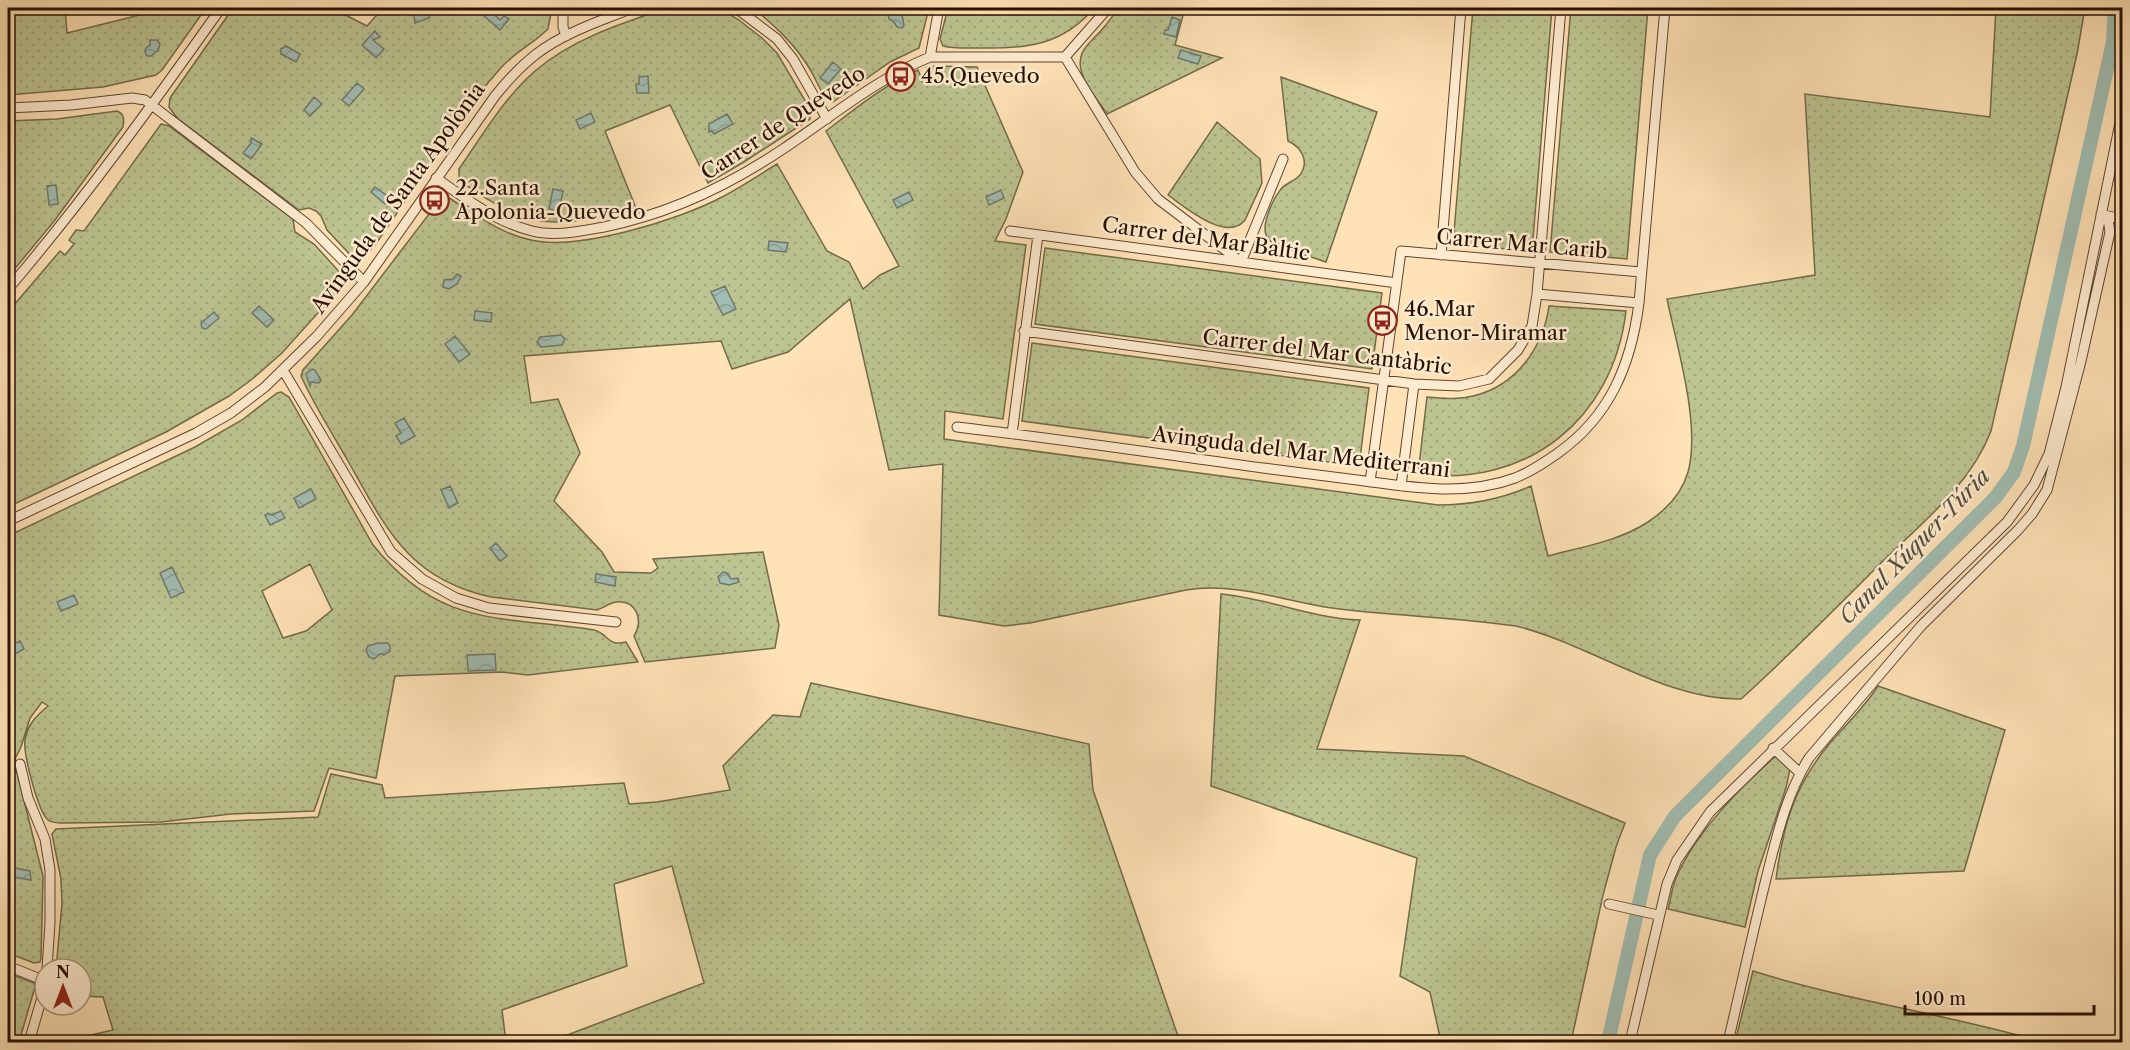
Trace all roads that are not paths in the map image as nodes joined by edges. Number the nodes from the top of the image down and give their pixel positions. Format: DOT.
graph roads {
  1 [pos="220,8"];
  2 [pos="563,8"];
  3 [pos="633,8"];
  4 [pos="736,8"];
  5 [pos="939,8"];
  6 [pos="1108,8"];
  7 [pos="1461,8"];
  8 [pos="1561,8"];
  9 [pos="1665,8"];
  10 [pos="566,36"];
  11 [pos="930,57"];
  12 [pos="1065,57"];
  13 [pos="152,106"];
  14 [pos="8,108"];
  15 [pos="2122,113"];
  16 [pos="827,119"];
  17 [pos="1283,159"];
  18 [pos="436,178"];
  19 [pos="2102,214"];
  20 [pos="2122,219"];
  21 [pos="1010,231"];
  22 [pos="2110,232"];
  23 [pos="1038,235"];
  24 [pos="1441,255"];
  25 [pos="1241,262"];
  26 [pos="1540,263"];
  27 [pos="1641,272"];
  28 [pos="364,282"];
  29 [pos="1397,283"];
  30 [pos="8,290"];
  31 [pos="1537,294"];
  32 [pos="1639,303"];
  33 [pos="1024,331"];
  34 [pos="283,370"];
  35 [pos="1384,380"];
  36 [pos="1414,384"];
  37 [pos="957,427"];
  38 [pos="1012,434"];
  39 [pos="1370,482"];
  40 [pos="1401,486"];
  41 [pos="8,521"];
  42 [pos="1922,605"];
  43 [pos="1932,615"];
  44 [pos="616,622"];
  45 [pos="1773,748"];
  46 [pos="20,764"];
  47 [pos="1800,773"];
  48 [pos="1610,905"];
  49 [pos="1658,915"];
  50 [pos="48,957"];
  51 [pos="8,966"];
  52 [pos="33,976"];
  53 [pos="36,1017"];
  54 [pos="29,1042"];
  55 [pos="1630,1042"];
  56 [pos="1728,1042"];
  1 -- 13 [label="street"];
  2 -- 10 [label="street"];
  3 -- 10 [label="street, Avinguda de Santa Apolònia"];
  4 -- 16 [label="street"];
  5 -- 11 [label="street"];
  6 -- 12 [label="street"];
  7 -- 24 [label="street"];
  8 -- 26 [label="street, Carrer del Mar Cantàbric"];
  9 -- 27 [label="street, Avinguda del Mar Mediterrani"];
  10 -- 18 [label="street, Avinguda de Santa Apolònia"];
  11 -- 12 [label="street, Carrer de Quevedo"];
  11 -- 16 [label="street, Carrer de Quevedo"];
  12 -- 25 [label="street"];
  13 -- 14 [label="street"];
  13 -- 28 [label="street"];
  13 -- 30 [label="street"];
  15 -- 19 [label="street"];
  16 -- 18 [label="street, Carrer de Quevedo"];
  17 -- 25 [label="street"];
  18 -- 28 [label="street, Avinguda de Santa Apolònia"];
  19 -- 20 [label="street"];
  19 -- 22 [label="street"];
  19 -- 42 [label="street"];
  20 -- 22 [label="street"];
  21 -- 23 [label="street, Carrer del Mar Bàltic"];
  22 -- 43 [label="street"];
  23 -- 25 [label="street, Carrer del Mar Bàltic"];
  23 -- 33 [label="street"];
  24 -- 26 [label="street, Carrer Mar Carib"];
  24 -- 29 [label="street, Carrer Mar Carib"];
  25 -- 29 [label="street, Carrer del Mar Bàltic"];
  26 -- 27 [label="street, Carrer Mar Carib"];
  26 -- 31 [label="street, Carrer del Mar Cantàbric"];
  27 -- 32 [label="street, Avinguda del Mar Mediterrani"];
  28 -- 34 [label="street, Avinguda de Santa Apolònia"];
  29 -- 35 [label="street"];
  31 -- 32 [label="street"];
  31 -- 36 [label="street, Carrer del Mar Cantàbric"];
  32 -- 40 [label="street, Avinguda del Mar Mediterrani"];
  33 -- 35 [label="street, Carrer del Mar Cantàbric"];
  33 -- 38 [label="street"];
  34 -- 41 [label="street, Avinguda de Santa Apolònia"];
  34 -- 44 [label="street"];
  35 -- 36 [label="street, Carrer del Mar Cantàbric"];
  35 -- 39 [label="street"];
  36 -- 40 [label="street"];
  37 -- 38 [label="street, Avinguda del Mar Mediterrani"];
  38 -- 39 [label="street, Avinguda del Mar Mediterrani"];
  39 -- 40 [label="street, Avinguda del Mar Mediterrani"];
  42 -- 43 [label="street"];
  42 -- 45 [label="street"];
  43 -- 47 [label="street"];
  45 -- 47 [label="street"];
  45 -- 49 [label="street"];
  46 -- 50 [label="street"];
  47 -- 56 [label="street"];
  48 -- 49 [label="street"];
  49 -- 55 [label="street"];
  51 -- 52 [label="street"];
  53 -- 54 [label="street"];
}
